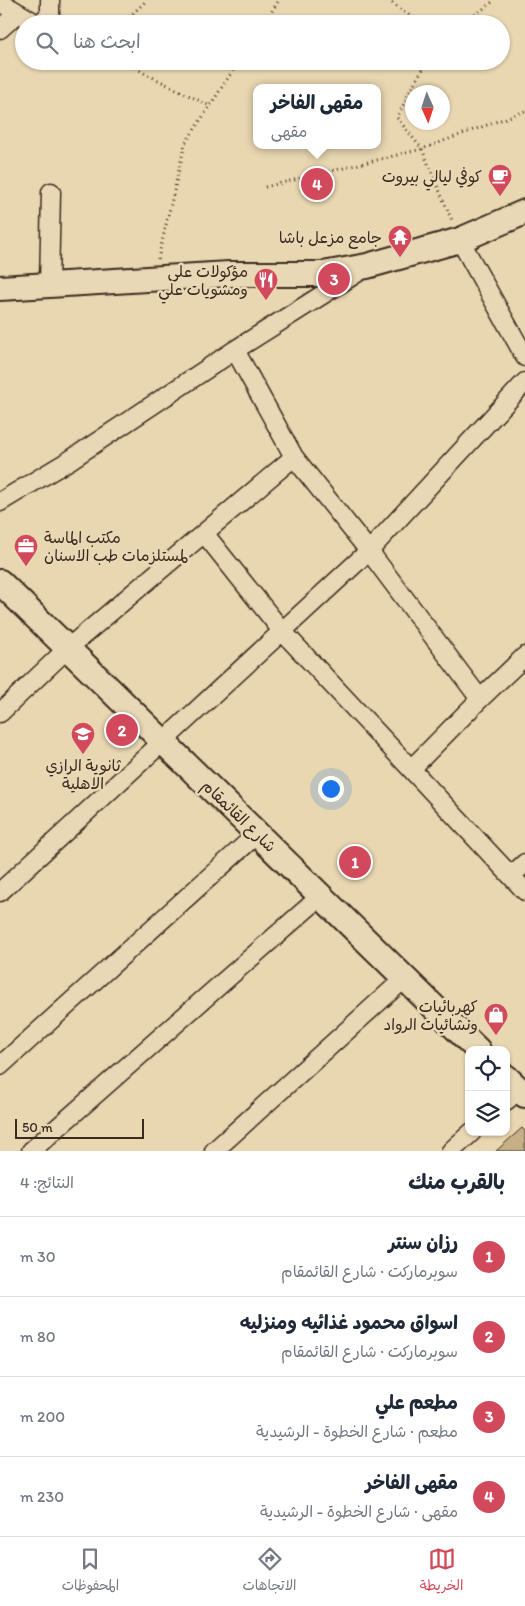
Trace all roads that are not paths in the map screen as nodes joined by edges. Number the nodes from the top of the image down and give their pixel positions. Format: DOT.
graph roads {
  1 [pos="50,0"];
  2 [pos="0,2"];
  3 [pos="18,13"];
  4 [pos="16,15"];
  5 [pos="21,15"];
  6 [pos="48,15"];
  7 [pos="15,16"];
  8 [pos="0,29"];
  9 [pos="51,192"];
  10 [pos="525,212"];
  11 [pos="460,240"];
  12 [pos="367,266"];
  13 [pos="49,284"];
  14 [pos="2,286"];
  15 [pos="235,350"];
  16 [pos="525,357"];
  17 [pos="525,382"];
  18 [pos="294,457"];
  19 [pos="0,502"];
  20 [pos="204,534"];
  21 [pos="369,552"];
  22 [pos="0,582"];
  23 [pos="282,631"];
  24 [pos="68,648"];
  25 [pos="525,656"];
  26 [pos="480,699"];
  27 [pos="0,713"];
  28 [pos="164,742"];
  29 [pos="411,769"];
  30 [pos="258,834"];
  31 [pos="525,863"];
  32 [pos="511,876"];
  33 [pos="525,891"];
  34 [pos="0,892"];
  35 [pos="321,896"];
  36 [pos="405,978"];
  37 [pos="474,1046"];
  38 [pos="0,1066"];
  39 [pos="468,1136"];
  40 [pos="43,1147"];
  41 [pos="214,1151"];
  42 [pos="451,1151"];
  1 -- 6 [label="street"];
  2 -- 3 [label="street"];
  3 -- 4 [label="street"];
  3 -- 5 [label="street"];
  7 -- 8 [label="street"];
  9 -- 13 [label="street"];
  10 -- 11 [label="street"];
  11 -- 12 [label="street"];
  11 -- 16 [label="street"];
  12 -- 13 [label="street"];
  12 -- 15 [label="street"];
  13 -- 14 [label="street"];
  15 -- 18 [label="street"];
  15 -- 19 [label="street"];
  17 -- 21 [label="street"];
  18 -- 20 [label="street"];
  18 -- 21 [label="street"];
  20 -- 23 [label="street"];
  20 -- 24 [label="street"];
  21 -- 23 [label="street"];
  21 -- 26 [label="street"];
  22 -- 24 [label="street, شارع القائمقام"];
  23 -- 28 [label="street"];
  23 -- 29 [label="street"];
  24 -- 27 [label="street"];
  24 -- 28 [label="street, شارع القائمقام"];
  25 -- 26 [label="street"];
  26 -- 29 [label="street"];
  28 -- 30 [label="street, شارع القائمقام"];
  28 -- 34 [label="street"];
  29 -- 32 [label="street"];
  30 -- 35 [label="street, شارع القائمقام"];
  30 -- 38 [label="street"];
  31 -- 32 [label="street"];
  32 -- 33 [label="street"];
  35 -- 36 [label="street, شارع القائمقام"];
  35 -- 40 [label="street"];
  36 -- 37 [label="street, شارع القائمقام"];
  36 -- 41 [label="street"];
  39 -- 42 [label="street"];
}
